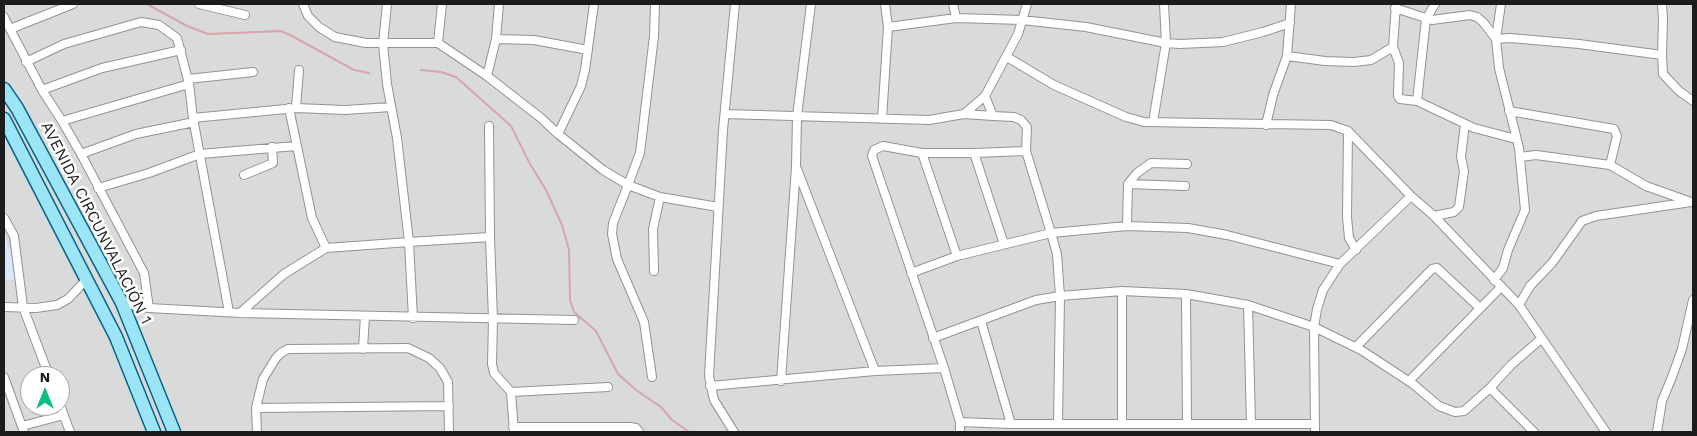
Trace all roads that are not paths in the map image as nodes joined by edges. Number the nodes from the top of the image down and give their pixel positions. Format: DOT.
graph roads {
  1 [pos="73,4"];
  2 [pos="200,4"];
  3 [pos="303,4"];
  4 [pos="387,4"];
  5 [pos="442,4"];
  6 [pos="499,4"];
  7 [pos="594,4"];
  8 [pos="656,4"];
  9 [pos="734,4"];
  10 [pos="811,4"];
  11 [pos="886,4"];
  12 [pos="953,4"];
  13 [pos="1027,4"];
  14 [pos="1164,4"];
  15 [pos="1291,4"];
  16 [pos="1436,4"];
  17 [pos="1501,4"];
  18 [pos="1662,4"];
  19 [pos="1396,6"];
  20 [pos="245,15"];
  21 [pos="4,17"];
  22 [pos="956,18"];
  23 [pos="1426,19"];
  24 [pos="1022,20"];
  25 [pos="1290,23"];
  26 [pos="888,27"];
  27 [pos="10,29"];
  28 [pos="496,39"];
  29 [pos="1496,39"];
  30 [pos="438,43"];
  31 [pos="1166,43"];
  32 [pos="383,44"];
  33 [pos="1393,47"];
  34 [pos="181,50"];
  35 [pos="588,50"];
  36 [pos="1662,55"];
  37 [pos="1287,56"];
  38 [pos="1007,57"];
  39 [pos="26,62"];
  40 [pos="300,70"];
  41 [pos="253,72"];
  42 [pos="487,76"];
  43 [pos="189,82"];
  44 [pos="4,89"];
  45 [pos="42,90"];
  46 [pos="985,96"];
  47 [pos="1417,101"];
  48 [pos="1693,101"];
  49 [pos="391,107"];
  50 [pos="293,108"];
  51 [pos="1509,111"];
  52 [pos="724,114"];
  53 [pos="964,114"];
  54 [pos="797,116"];
  55 [pos="993,116"];
  56 [pos="882,119"];
  57 [pos="4,120"];
  58 [pos="194,120"];
  59 [pos="62,121"];
  60 [pos="1153,122"];
  61 [pos="1266,124"];
  62 [pos="1465,124"];
  63 [pos="489,126"];
  64 [pos="1348,131"];
  65 [pos="558,134"];
  66 [pos="1516,139"];
  67 [pos="296,146"];
  68 [pos="272,147"];
  69 [pos="1026,151"];
  70 [pos="922,153"];
  71 [pos="974,153"];
  72 [pos="81,154"];
  73 [pos="200,154"];
  74 [pos="1520,157"];
  75 [pos="1187,164"];
  76 [pos="1610,165"];
  77 [pos="796,167"];
  78 [pos="244,175"];
  79 [pos="1128,184"];
  80 [pos="628,185"];
  81 [pos="1185,186"];
  82 [pos="98,188"];
  83 [pos="1411,196"];
  84 [pos="660,197"];
  85 [pos="1692,202"];
  86 [pos="718,207"];
  87 [pos="1434,216"];
  88 [pos="4,218"];
  89 [pos="1127,226"];
  90 [pos="1051,233"];
  91 [pos="490,237"];
  92 [pos="409,242"];
  93 [pos="1004,244"];
  94 [pos="326,248"];
  95 [pos="1356,250"];
  96 [pos="957,256"];
  97 [pos="1340,264"];
  98 [pos="654,271"];
  99 [pos="911,273"];
  100 [pos="86,280"];
  101 [pos="1494,280"];
  102 [pos="1501,287"];
  103 [pos="1122,291"];
  104 [pos="1186,294"];
  105 [pos="1060,296"];
  106 [pos="1693,300"];
  107 [pos="122,303"];
  108 [pos="1248,305"];
  109 [pos="1519,305"];
  110 [pos="4,307"];
  111 [pos="23,307"];
  112 [pos="149,308"];
  113 [pos="1480,308"];
  114 [pos="229,312"];
  115 [pos="240,313"];
  116 [pos="365,316"];
  117 [pos="413,318"];
  118 [pos="493,319"];
  119 [pos="574,320"];
  120 [pos="980,321"];
  121 [pos="1314,327"];
  122 [pos="933,338"];
  123 [pos="1540,339"];
  124 [pos="1356,347"];
  125 [pos="364,349"];
  126 [pos="45,366"];
  127 [pos="944,368"];
  128 [pos="875,371"];
  129 [pos="4,377"];
  130 [pos="652,377"];
  131 [pos="781,380"];
  132 [pos="1409,381"];
  133 [pos="710,386"];
  134 [pos="608,387"];
  135 [pos="1490,388"];
  136 [pos="511,392"];
  137 [pos="449,406"];
  138 [pos="256,408"];
  139 [pos="61,416"];
  140 [pos="64,416"];
  141 [pos="960,422"];
  142 [pos="1011,424"];
  143 [pos="1058,424"];
  144 [pos="1122,424"];
  145 [pos="1187,424"];
  146 [pos="1251,424"];
  147 [pos="1315,428"];
  148 [pos="23,429"];
  149 [pos="513,430"];
  150 [pos="70,432"];
  151 [pos="154,432"];
  152 [pos="174,432"];
  153 [pos="257,432"];
  154 [pos="449,432"];
  155 [pos="639,432"];
  156 [pos="734,432"];
  157 [pos="960,432"];
  158 [pos="1534,432"];
  159 [pos="1606,432"];
  160 [pos="1657,432"];
  1 -- 27 [label="street"];
  2 -- 20 [label="street"];
  3 -- 32 [label="street"];
  4 -- 32 [label="street"];
  5 -- 30 [label="street"];
  6 -- 28 [label="street"];
  7 -- 35 [label="street"];
  8 -- 80 [label="street"];
  9 -- 52 [label="street"];
  10 -- 54 [label="street"];
  11 -- 26 [label="street"];
  12 -- 22 [label="street"];
  13 -- 24 [label="street"];
  14 -- 31 [label="street"];
  15 -- 25 [label="street"];
  16 -- 23 [label="street"];
  17 -- 29 [label="street"];
  18 -- 36 [label="street"];
  19 -- 23 [label="street"];
  19 -- 33 [label="street"];
  21 -- 27 [label="street"];
  22 -- 24 [label="street"];
  22 -- 26 [label="street"];
  23 -- 29 [label="street"];
  23 -- 47 [label="street"];
  24 -- 31 [label="street"];
  24 -- 38 [label="street"];
  25 -- 31 [label="street"];
  25 -- 37 [label="street"];
  26 -- 56 [label="street"];
  27 -- 39 [label="street"];
  28 -- 35 [label="street"];
  28 -- 42 [label="street"];
  29 -- 36 [label="street"];
  29 -- 51 [label="street"];
  30 -- 32 [label="street"];
  30 -- 42 [label="street"];
  31 -- 60 [label="street"];
  32 -- 49 [label="street"];
  33 -- 37 [label="street"];
  33 -- 47 [label="street"];
  34 -- 39 [label="street"];
  34 -- 43 [label="street"];
  34 -- 45 [label="street"];
  35 -- 65 [label="street"];
  36 -- 48 [label="street"];
  37 -- 61 [label="street"];
  38 -- 46 [label="street"];
  38 -- 60 [label="street"];
  39 -- 45 [label="street"];
  40 -- 50 [label="street"];
  41 -- 43 [label="street"];
  42 -- 65 [label="street"];
  43 -- 58 [label="street"];
  43 -- 59 [label="street"];
  44 -- 107 [label="main road, AVENIDA CIRCUNVALACIÓN 1"];
  45 -- 59 [label="street"];
  46 -- 53 [label="street"];
  46 -- 55 [label="street"];
  47 -- 62 [label="street"];
  49 -- 50 [label="street"];
  49 -- 92 [label="street"];
  50 -- 58 [label="street"];
  50 -- 67 [label="street"];
  51 -- 66 [label="street"];
  51 -- 76 [label="street"];
  52 -- 54 [label="street"];
  52 -- 86 [label="street"];
  53 -- 55 [label="street"];
  53 -- 56 [label="street"];
  54 -- 56 [label="street"];
  54 -- 77 [label="street"];
  55 -- 69 [label="street"];
  57 -- 100 [label="main road, AVENIDA CIRCUNVALACIÓN 1"];
  58 -- 72 [label="street"];
  58 -- 73 [label="street"];
  59 -- 72 [label="street"];
  60 -- 61 [label="street"];
  61 -- 64 [label="street"];
  62 -- 66 [label="street"];
  62 -- 87 [label="street"];
  63 -- 91 [label="street"];
  64 -- 83 [label="street"];
  64 -- 95 [label="street"];
  65 -- 80 [label="street"];
  66 -- 74 [label="street"];
  67 -- 68 [label="street"];
  67 -- 94 [label="street"];
  68 -- 73 [label="street"];
  68 -- 78 [label="street"];
  69 -- 71 [label="street"];
  69 -- 90 [label="street"];
  70 -- 71 [label="street"];
  70 -- 96 [label="street"];
  70 -- 99 [label="street"];
  71 -- 93 [label="street"];
  72 -- 82 [label="street"];
  73 -- 82 [label="street"];
  73 -- 114 [label="street"];
  74 -- 76 [label="street"];
  74 -- 101 [label="street"];
  75 -- 79 [label="street"];
  76 -- 85 [label="street"];
  77 -- 128 [label="street"];
  77 -- 131 [label="street"];
  79 -- 81 [label="street"];
  79 -- 89 [label="street"];
  80 -- 84 [label="street"];
  80 -- 130 [label="street"];
  82 -- 112 [label="street"];
  83 -- 87 [label="street"];
  83 -- 95 [label="street"];
  84 -- 86 [label="street"];
  84 -- 98 [label="street"];
  85 -- 109 [label="street"];
  86 -- 133 [label="street"];
  87 -- 101 [label="street"];
  88 -- 111 [label="street"];
  89 -- 90 [label="street"];
  89 -- 97 [label="street"];
  90 -- 93 [label="street"];
  90 -- 105 [label="street"];
  91 -- 92 [label="street"];
  91 -- 118 [label="street"];
  92 -- 94 [label="street"];
  92 -- 117 [label="street"];
  93 -- 96 [label="street"];
  94 -- 115 [label="street"];
  95 -- 97 [label="street"];
  96 -- 99 [label="street"];
  97 -- 121 [label="street"];
  99 -- 122 [label="street"];
  100 -- 111 [label="street"];
  100 -- 151 [label="main road, AVENIDA CIRCUNVALACIÓN 1"];
  101 -- 102 [label="street"];
  102 -- 109 [label="street"];
  102 -- 113 [label="street"];
  103 -- 104 [label="street"];
  103 -- 105 [label="street"];
  103 -- 144 [label="street"];
  104 -- 108 [label="street"];
  104 -- 145 [label="street"];
  105 -- 120 [label="street"];
  105 -- 143 [label="street"];
  106 -- 160 [label="street"];
  107 -- 112 [label="street"];
  107 -- 152 [label="main road, AVENIDA CIRCUNVALACIÓN 1"];
  108 -- 121 [label="street"];
  108 -- 146 [label="street"];
  109 -- 123 [label="street"];
  110 -- 111 [label="street"];
  111 -- 126 [label="street"];
  112 -- 114 [label="street"];
  113 -- 124 [label="street"];
  113 -- 132 [label="street"];
  114 -- 115 [label="street"];
  115 -- 116 [label="street"];
  116 -- 117 [label="street"];
  116 -- 125 [label="street"];
  117 -- 118 [label="street"];
  118 -- 119 [label="street"];
  118 -- 136 [label="street"];
  120 -- 122 [label="street"];
  120 -- 142 [label="street"];
  121 -- 124 [label="street"];
  121 -- 147 [label="street"];
  122 -- 127 [label="street"];
  123 -- 135 [label="street"];
  123 -- 159 [label="street"];
  124 -- 132 [label="street"];
  125 -- 137 [label="street"];
  125 -- 138 [label="street"];
  127 -- 128 [label="street"];
  127 -- 141 [label="street"];
  128 -- 131 [label="street"];
  129 -- 148 [label="street"];
  131 -- 133 [label="street"];
  132 -- 135 [label="street"];
  133 -- 156 [label="street"];
  134 -- 136 [label="street"];
  135 -- 158 [label="street"];
  136 -- 149 [label="street"];
  137 -- 138 [label="street"];
  137 -- 154 [label="street"];
  138 -- 153 [label="street"];
  139 -- 148 [label="street"];
  140 -- 150 [label="street"];
  141 -- 142 [label="street"];
  141 -- 157 [label="street"];
  142 -- 143 [label="street"];
  143 -- 144 [label="street"];
  144 -- 145 [label="street"];
  145 -- 146 [label="street"];
  146 -- 147 [label="street"];
  149 -- 155 [label="street"];
}
